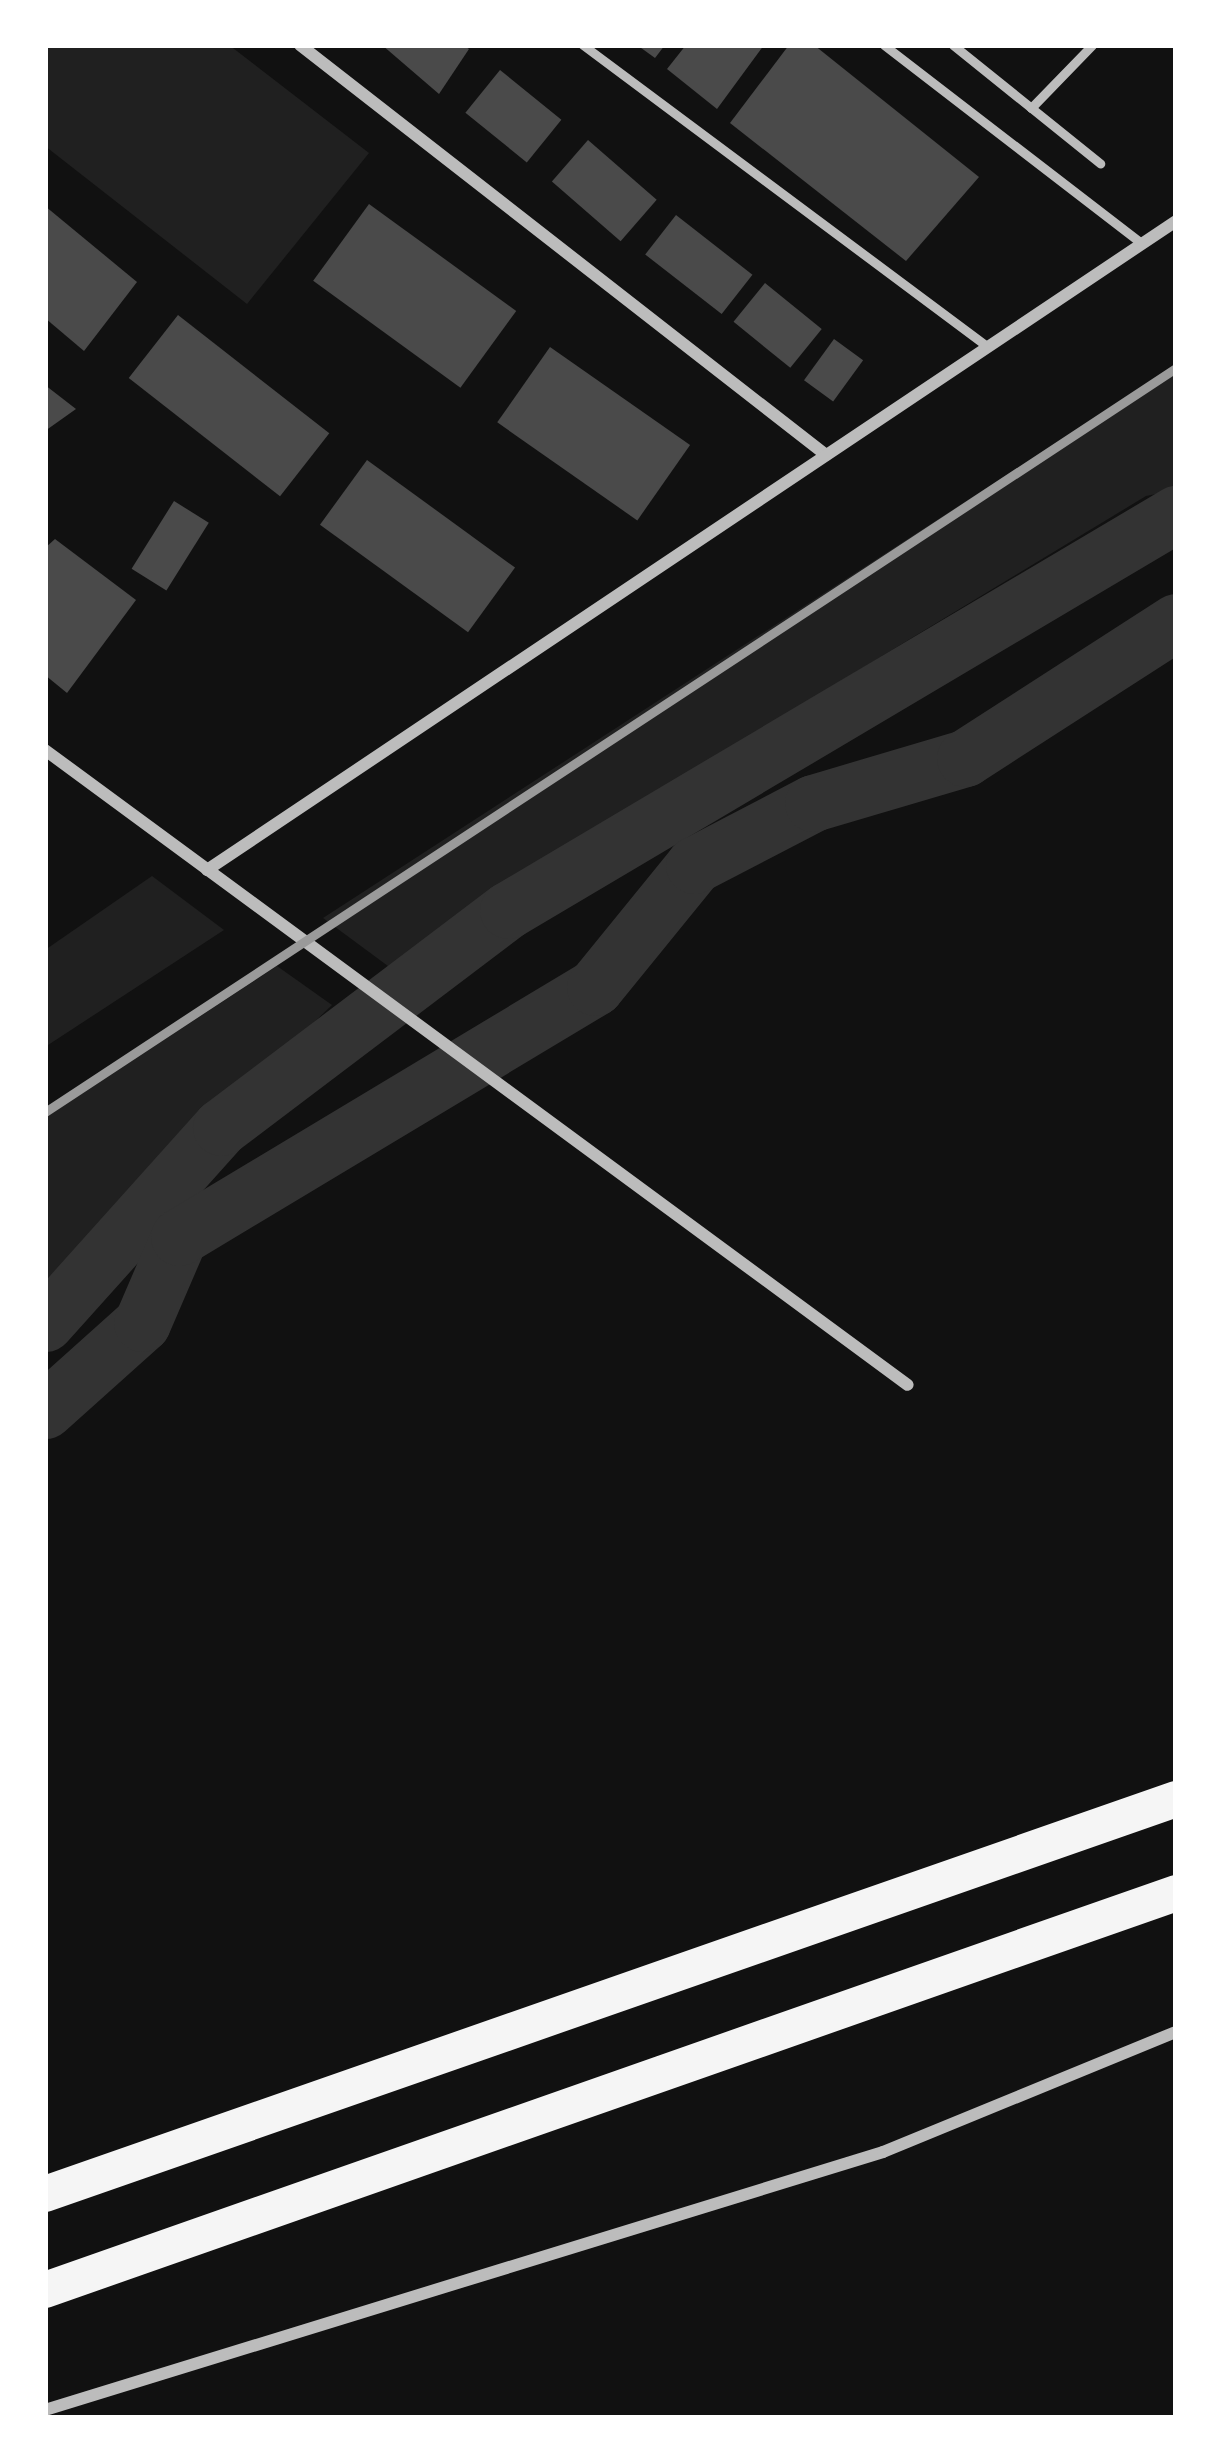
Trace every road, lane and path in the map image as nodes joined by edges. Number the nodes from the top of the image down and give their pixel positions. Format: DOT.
graph roads {
  1 [pos="300,45"];
  2 [pos="583,45"];
  3 [pos="884,45"];
  4 [pos="953,45"];
  5 [pos="1091,45"];
  6 [pos="1031,108"];
  7 [pos="1100,163"];
  8 [pos="1176,221"];
  9 [pos="1141,243"];
  10 [pos="988,347"];
  11 [pos="826,455"];
  12 [pos="45,750"];
  13 [pos="207,870"];
  14 [pos="908,1385"];
  15 [pos="1176,1799"];
  16 [pos="1176,1894"];
  17 [pos="1176,2032"];
  18 [pos="45,2194"];
  19 [pos="45,2290"];
  20 [pos="45,2410"];
  1 -- 11 [label="street"];
  2 -- 10 [label="lane"];
  3 -- 9 [label="lane"];
  4 -- 6 [label="lane"];
  5 -- 6 [label="lane"];
  6 -- 7 [label="lane"];
  8 -- 9 [label="street"];
  9 -- 10 [label="street"];
  10 -- 11 [label="street"];
  11 -- 13 [label="street"];
  12 -- 13 [label="street"];
  13 -- 14 [label="street"];
  15 -- 18 [label="highway"];
  16 -- 19 [label="highway"];
  17 -- 20 [label="street"];
}
